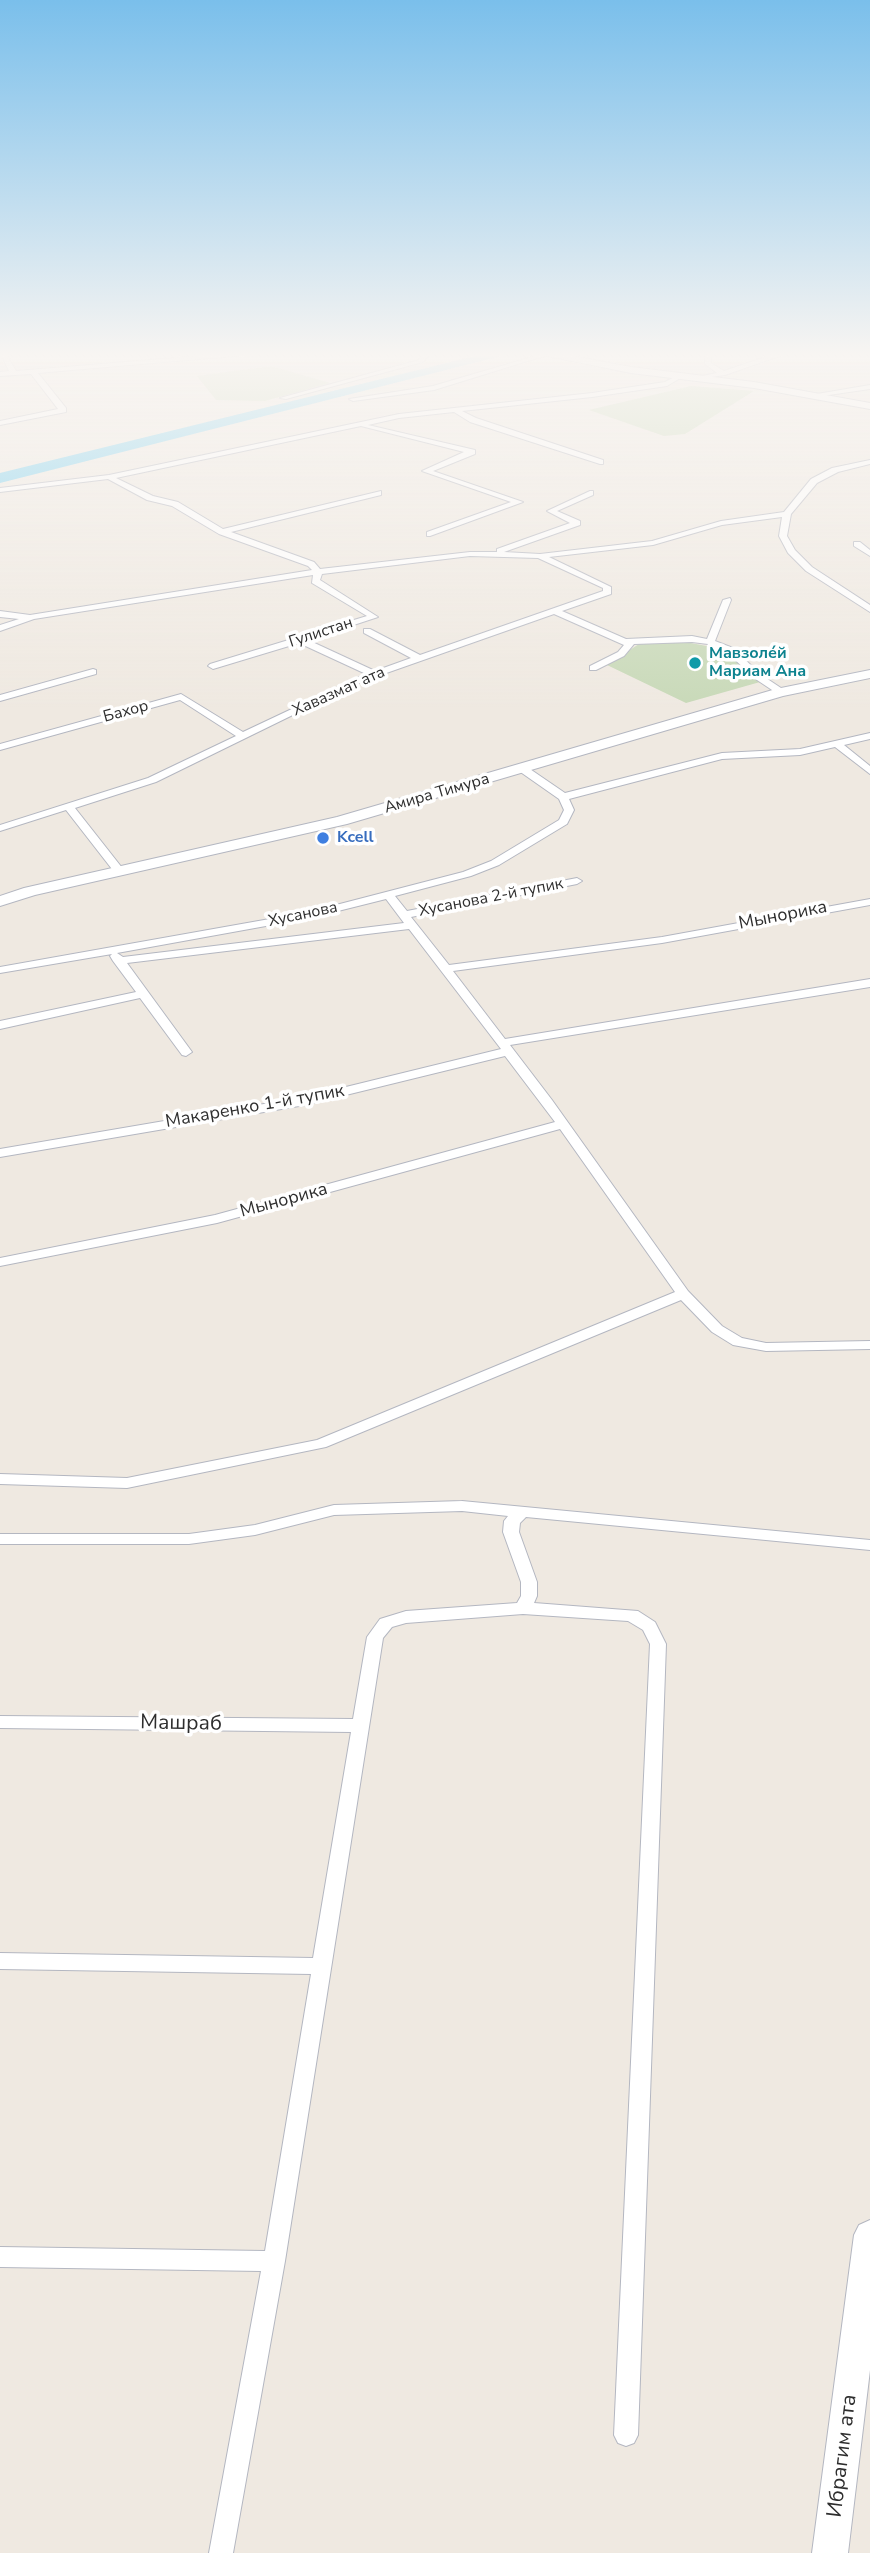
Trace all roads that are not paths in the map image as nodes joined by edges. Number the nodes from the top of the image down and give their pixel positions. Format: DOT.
graph roads {
  1 [pos="138,471"];
  2 [pos="426,471"];
  3 [pos="833,471"];
  4 [pos="109,477"];
  5 [pos="0,490"];
  6 [pos="378,493"];
  7 [pos="590,493"];
  8 [pos="787,514"];
  9 [pos="222,532"];
  10 [pos="430,534"];
  11 [pos="857,544"];
  12 [pos="492,554"];
  13 [pos="870,554"];
  14 [pos="540,556"];
  15 [pos="318,573"];
  16 [pos="727,600"];
  17 [pos="870,609"];
  18 [pos="557,612"];
  19 [pos="0,614"];
  20 [pos="32,617"];
  21 [pos="0,628"];
  22 [pos="367,631"];
  23 [pos="301,640"];
  24 [pos="632,641"];
  25 [pos="710,642"];
  26 [pos="418,658"];
  27 [pos="213,666"];
  28 [pos="593,668"];
  29 [pos="93,672"];
  30 [pos="374,674"];
  31 [pos="870,674"];
  32 [pos="781,692"];
  33 [pos="2,696"];
  34 [pos="243,736"];
  35 [pos="870,736"];
  36 [pos="837,744"];
  37 [pos="0,747"];
  38 [pos="523,769"];
  39 [pos="870,771"];
  40 [pos="563,797"];
  41 [pos="68,806"];
  42 [pos="0,828"];
  43 [pos="119,872"];
  44 [pos="577,881"];
  45 [pos="389,895"];
  46 [pos="0,901"];
  47 [pos="870,902"];
  48 [pos="408,920"];
  49 [pos="112,948"];
  50 [pos="119,961"];
  51 [pos="0,970"];
  52 [pos="446,970"];
  53 [pos="870,983"];
  54 [pos="141,994"];
  55 [pos="0,1025"];
  56 [pos="506,1047"];
  57 [pos="186,1052"];
  58 [pos="563,1124"];
  59 [pos="0,1153"];
  60 [pos="0,1262"];
  61 [pos="683,1294"];
  62 [pos="870,1345"];
  63 [pos="0,1479"];
  64 [pos="524,1511"];
  65 [pos="0,1539"];
  66 [pos="870,1545"];
  67 [pos="523,1608"];
  68 [pos="0,1722"];
  69 [pos="361,1726"];
  70 [pos="0,1961"];
  71 [pos="322,1966"];
  72 [pos="870,2235"];
  73 [pos="0,2257"];
  74 [pos="274,2261"];
  75 [pos="625,2435"];
  76 [pos="221,2553"];
  77 [pos="830,2553"];
  1 -- 4 [label="street"];
  2 -- 10 [label="street"];
  3 -- 8 [label="street"];
  4 -- 5 [label="street"];
  4 -- 9 [label="street, Гулистан"];
  6 -- 9 [label="street"];
  7 -- 12 [label="street"];
  8 -- 14 [label="street"];
  8 -- 17 [label="street"];
  9 -- 15 [label="street, Гулистан"];
  11 -- 13 [label="street"];
  12 -- 14 [label="street"];
  12 -- 15 [label="street"];
  14 -- 18 [label="street, Хавазмат ата"];
  15 -- 20 [label="street"];
  15 -- 23 [label="street, Гулистан"];
  16 -- 25 [label="street"];
  18 -- 24 [label="street"];
  18 -- 26 [label="street, Хавазмат ата"];
  19 -- 20 [label="street"];
  20 -- 21 [label="street"];
  22 -- 26 [label="street"];
  23 -- 27 [label="street, Гулистан"];
  23 -- 30 [label="street"];
  24 -- 25 [label="street"];
  24 -- 28 [label="street"];
  25 -- 32 [label="street"];
  26 -- 30 [label="street, Хавазмат ата"];
  29 -- 33 [label="street"];
  30 -- 34 [label="street, Хавазмат ата"];
  31 -- 32 [label="street, Амира Тимура"];
  32 -- 38 [label="street, Амира Тимура"];
  34 -- 37 [label="street, Бахор"];
  34 -- 41 [label="street, Хавазмат ата"];
  35 -- 36 [label="street"];
  36 -- 39 [label="street"];
  36 -- 40 [label="street"];
  38 -- 40 [label="street"];
  38 -- 43 [label="street, Амира Тимура"];
  40 -- 45 [label="street, Хусанова"];
  41 -- 42 [label="street, Хавазмат ата"];
  41 -- 43 [label="street"];
  43 -- 46 [label="street, Амира Тимура"];
  44 -- 48 [label="street, Хусанова 2-й тупик"];
  45 -- 48 [label="street"];
  45 -- 49 [label="street, Хусанова"];
  47 -- 52 [label="street, Мынорика"];
  48 -- 50 [label="street, Хусанова 2-й тупик"];
  48 -- 52 [label="street"];
  49 -- 50 [label="street"];
  49 -- 51 [label="street, Хусанова"];
  50 -- 54 [label="street"];
  52 -- 56 [label="street"];
  53 -- 56 [label="street, Макаренко 1-й тупик"];
  54 -- 55 [label="street"];
  54 -- 57 [label="street"];
  56 -- 58 [label="street"];
  56 -- 59 [label="street, Макаренко 1-й тупик"];
  58 -- 60 [label="street, Мынорика"];
  58 -- 61 [label="street"];
  61 -- 62 [label="street"];
  61 -- 63 [label="street"];
  64 -- 65 [label="street"];
  64 -- 66 [label="street"];
  64 -- 67 [label="street"];
  67 -- 69 [label="street"];
  67 -- 75 [label="street"];
  68 -- 69 [label="street, Машраб"];
  69 -- 71 [label="street"];
  70 -- 71 [label="street"];
  71 -- 74 [label="street"];
  72 -- 77 [label="street, Ибрагим ата"];
  73 -- 74 [label="street"];
  74 -- 76 [label="street"];
}
